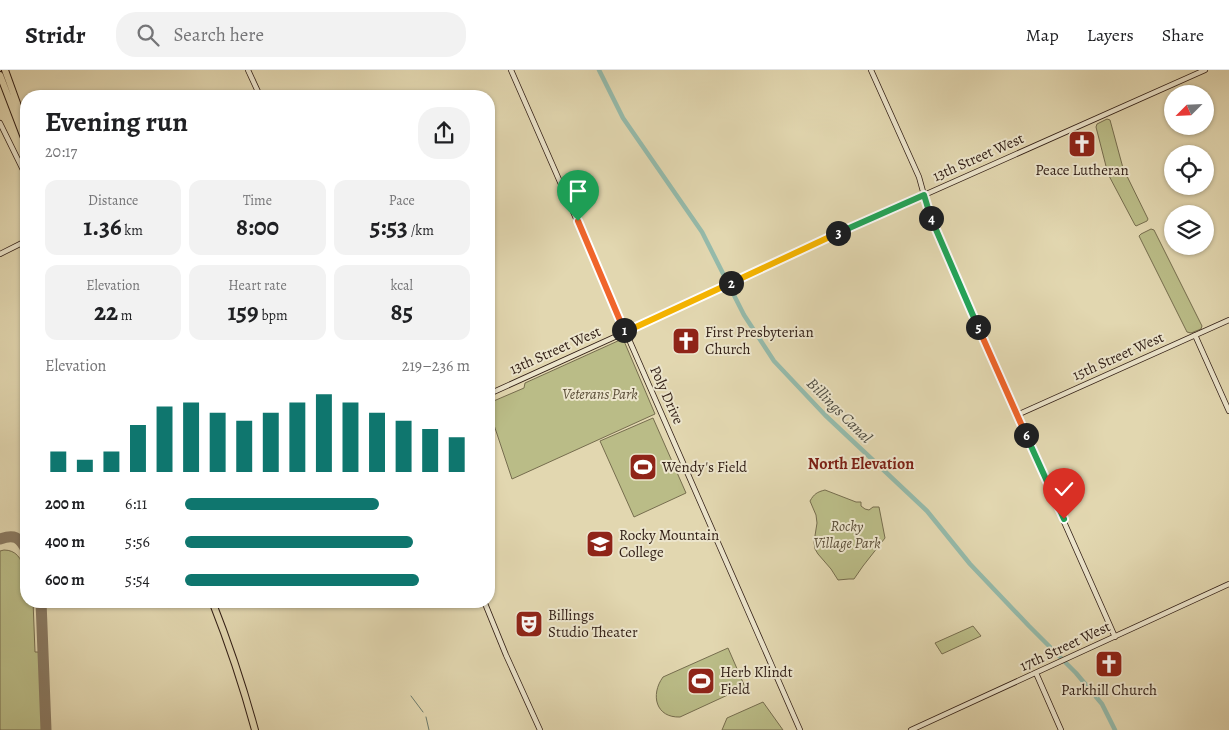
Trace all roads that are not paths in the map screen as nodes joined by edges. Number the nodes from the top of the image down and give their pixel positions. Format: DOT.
graph roads {
  1 [pos="6,70"];
  2 [pos="248,70"];
  3 [pos="511,70"];
  4 [pos="872,70"];
  5 [pos="1205,70"];
  6 [pos="0,75"];
  7 [pos="257,90"];
  8 [pos="20,111"];
  9 [pos="0,123"];
  10 [pos="20,127"];
  11 [pos="20,164"];
  12 [pos="924,195"];
  13 [pos="20,244"];
  14 [pos="0,254"];
  15 [pos="1229,320"];
  16 [pos="625,332"];
  17 [pos="1195,335"];
  18 [pos="495,391"];
  19 [pos="1229,411"];
  20 [pos="1017,415"];
  21 [pos="1229,584"];
  22 [pos="215,608"];
  23 [pos="487,608"];
  24 [pos="1115,637"];
  25 [pos="1036,673"];
  26 [pos="255,730"];
  27 [pos="540,730"];
  28 [pos="800,730"];
  29 [pos="911,730"];
  30 [pos="1061,730"];
  1 -- 8 [label="highway"];
  2 -- 7 [label="street"];
  3 -- 16 [label="street, Poly Drive"];
  4 -- 12 [label="street"];
  5 -- 12 [label="street, 13th Street West"];
  6 -- 10 [label="highway"];
  9 -- 11 [label="street"];
  12 -- 16 [label="street, 13th Street West"];
  12 -- 20 [label="street"];
  13 -- 14 [label="street"];
  15 -- 17 [label="street, 15th Street West"];
  16 -- 18 [label="street, 13th Street West"];
  16 -- 28 [label="street, Poly Drive"];
  17 -- 19 [label="street"];
  17 -- 20 [label="street, 15th Street West"];
  20 -- 24 [label="street"];
  21 -- 24 [label="street, 17th Street West"];
  22 -- 26 [label="highway"];
  23 -- 27 [label="street"];
  24 -- 25 [label="street, 17th Street West"];
  25 -- 29 [label="street, 17th Street West"];
  25 -- 30 [label="street"];
}
